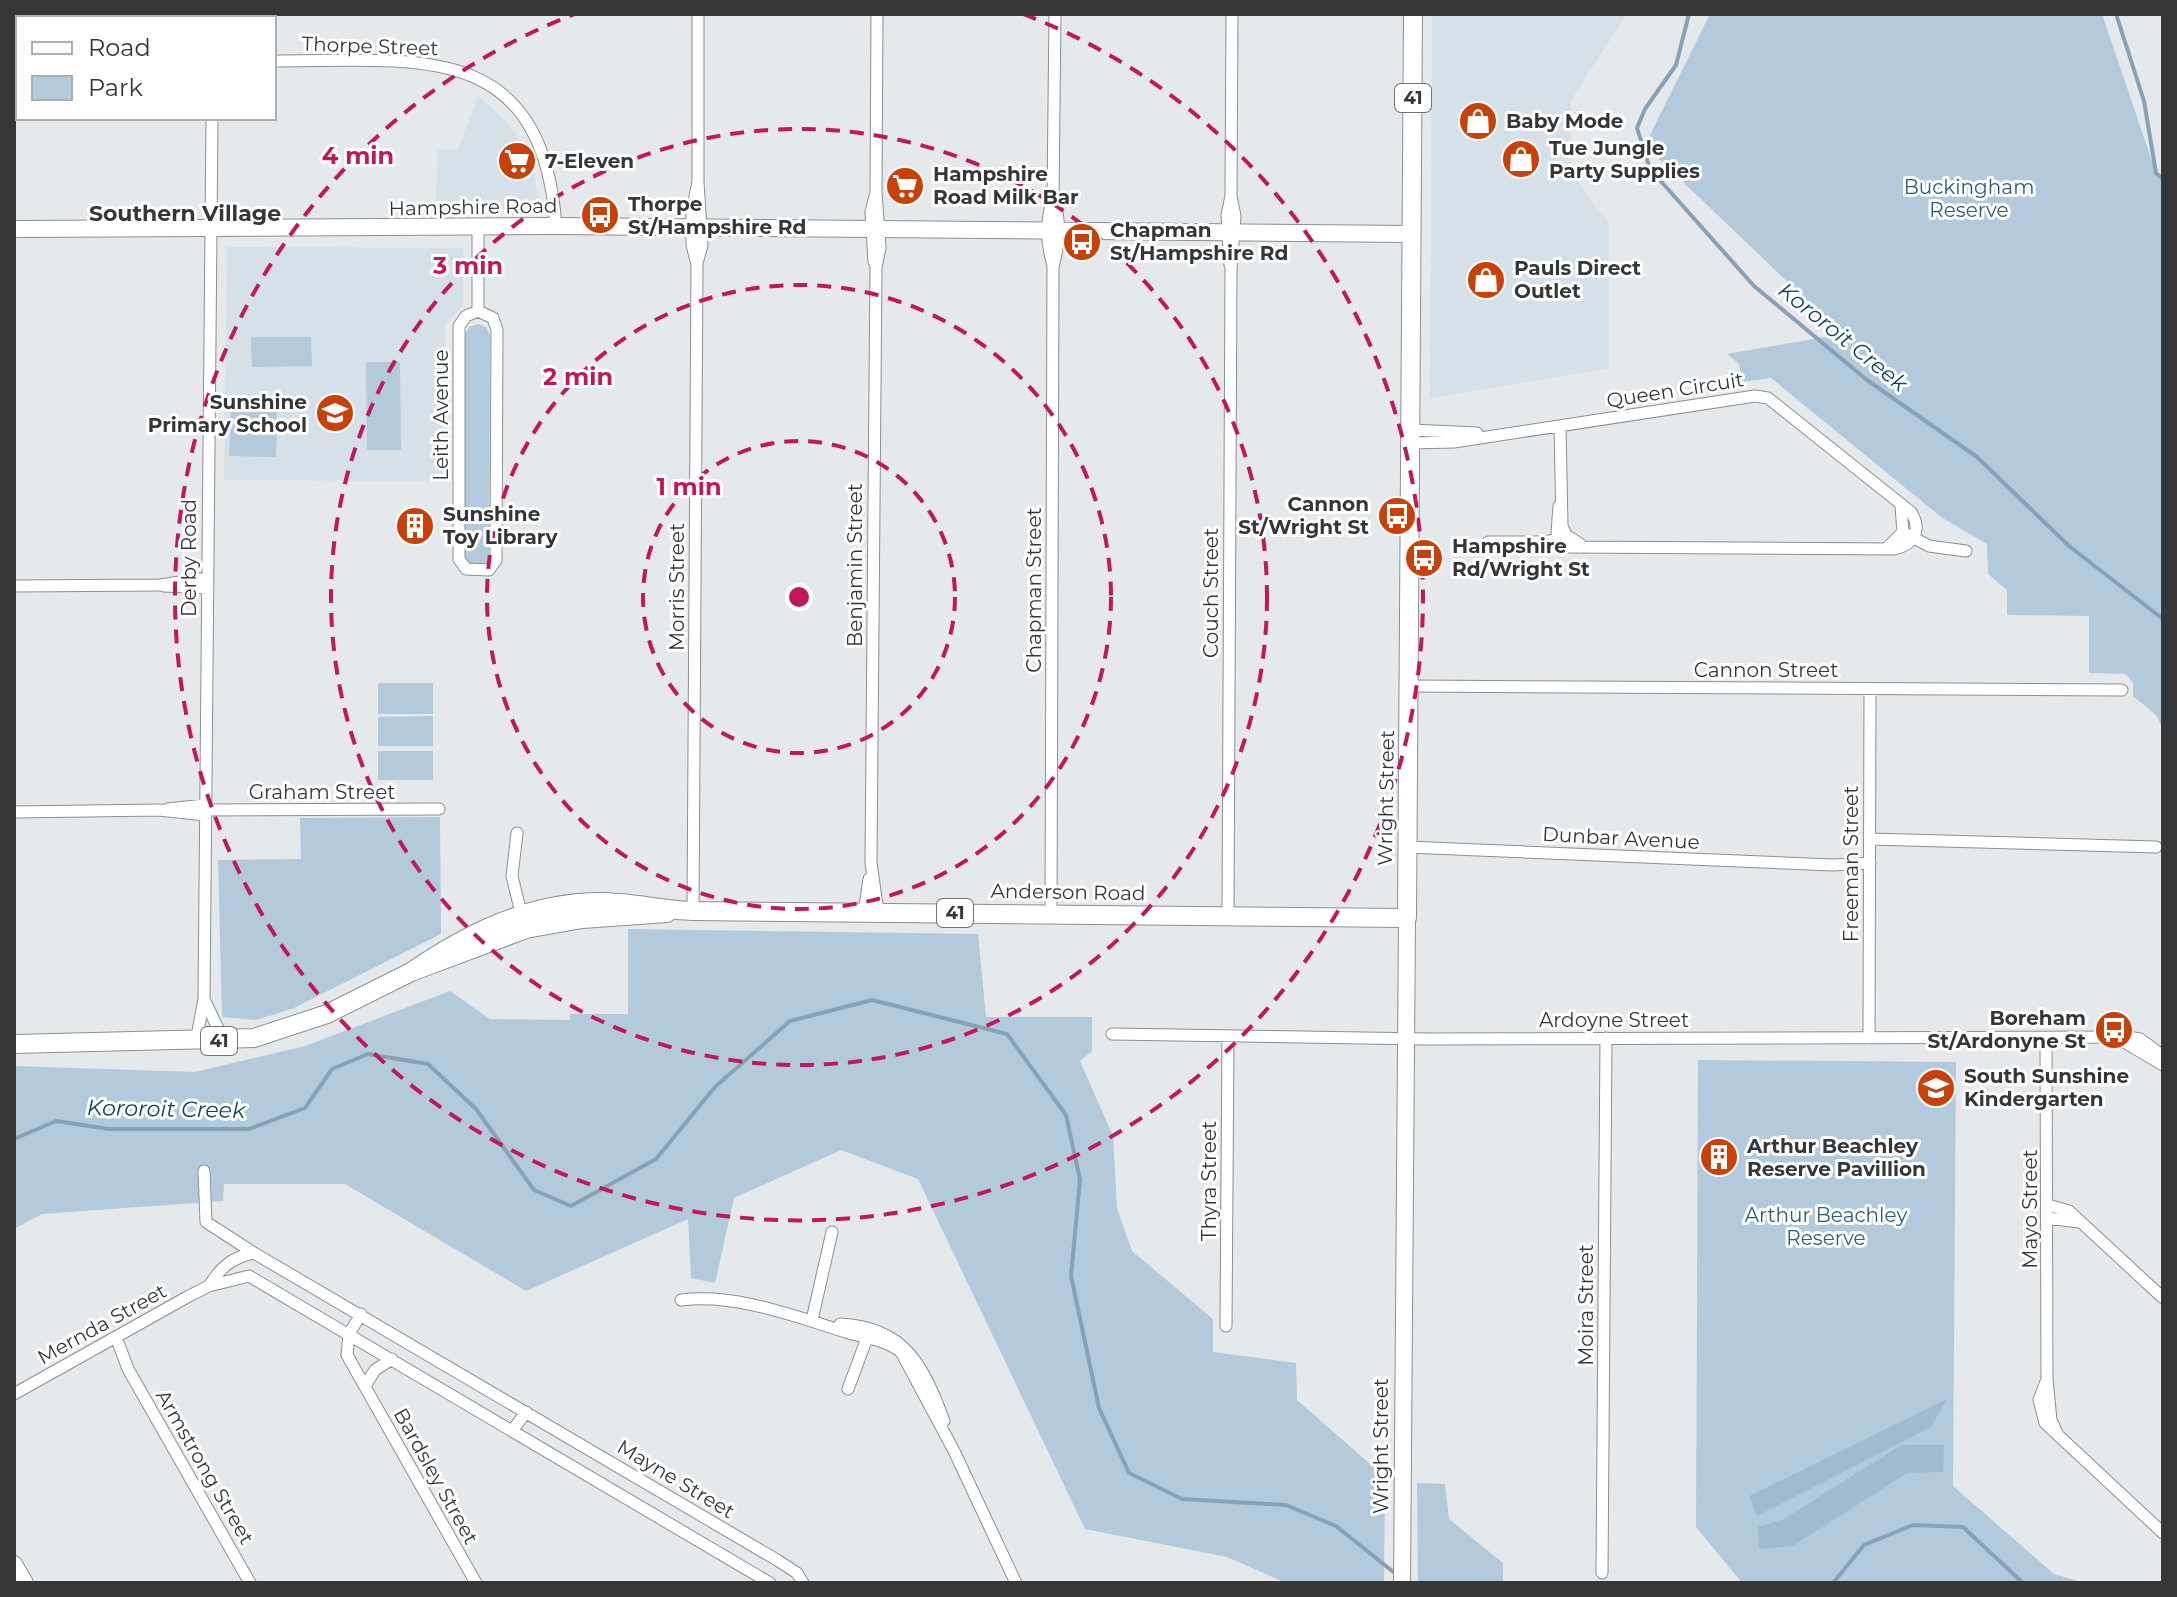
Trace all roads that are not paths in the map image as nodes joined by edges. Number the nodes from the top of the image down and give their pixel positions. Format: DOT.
graph roads {
  1 [pos="698,14"];
  2 [pos="877,14"];
  3 [pos="1055,14"];
  4 [pos="1232,14"];
  5 [pos="1413,14"];
  6 [pos="276,61"];
  7 [pos="212,120"];
  8 [pos="556,226"];
  9 [pos="478,228"];
  10 [pos="697,228"];
  11 [pos="14,229"];
  12 [pos="210,230"];
  13 [pos="875,230"];
  14 [pos="1053,231"];
  15 [pos="1231,233"];
  16 [pos="1412,234"];
  17 [pos="478,311"];
  18 [pos="1556,427"];
  19 [pos="1411,436"];
  20 [pos="1908,536"];
  21 [pos="1563,537"];
  22 [pos="1488,542"];
  23 [pos="1966,551"];
  24 [pos="207,583"];
  25 [pos="14,586"];
  26 [pos="1409,686"];
  27 [pos="1870,689"];
  28 [pos="2122,690"];
  29 [pos="439,809"];
  30 [pos="205,810"];
  31 [pos="14,812"];
  32 [pos="517,833"];
  33 [pos="1870,839"];
  34 [pos="1407,847"];
  35 [pos="2156,847"];
  36 [pos="1870,867"];
  37 [pos="687,911"];
  38 [pos="871,912"];
  39 [pos="1051,914"];
  40 [pos="1228,916"];
  41 [pos="1407,918"];
  42 [pos="523,922"];
  43 [pos="204,999"];
  44 [pos="1112,1034"];
  45 [pos="1228,1036"];
  46 [pos="1406,1038"];
  47 [pos="1606,1038"];
  48 [pos="1869,1038"];
  49 [pos="2046,1039"];
  50 [pos="224,1041"];
  51 [pos="196,1042"];
  52 [pos="14,1044"];
  53 [pos="2159,1055"];
  54 [pos="204,1171"];
  55 [pos="2048,1205"];
  56 [pos="2048,1218"];
  57 [pos="2085,1225"];
  58 [pos="832,1232"];
  59 [pos="254,1253"];
  60 [pos="294,1275"];
  61 [pos="209,1286"];
  62 [pos="283,1294"];
  63 [pos="2163,1298"];
  64 [pos="681,1300"];
  65 [pos="361,1314"];
  66 [pos="812,1320"];
  67 [pos="1226,1326"];
  68 [pos="349,1334"];
  69 [pos="869,1334"];
  70 [pos="111,1339"];
  71 [pos="392,1359"];
  72 [pos="365,1386"];
  73 [pos="848,1389"];
  74 [pos="14,1394"];
  75 [pos="526,1412"];
  76 [pos="512,1431"];
  77 [pos="2163,1533"];
  78 [pos="14,1564"];
  79 [pos="1602,1573"];
  80 [pos="25,1583"];
  81 [pos="250,1583"];
  82 [pos="476,1583"];
  83 [pos="770,1583"];
  84 [pos="803,1583"];
  85 [pos="1016,1583"];
  86 [pos="1402,1583"];
  1 -- 10 [label="street, Morris Street"];
  2 -- 13 [label="street, Benjamin Street"];
  3 -- 14 [label="street, Chapman Street"];
  4 -- 15 [label="street, Couch Street"];
  5 -- 16 [label="main road, Wright Street / 41"];
  6 -- 8 [label="street, Thorpe Street"];
  7 -- 12 [label="street, Derby Road"];
  8 -- 9 [label="street, Hampshire Road"];
  8 -- 10 [label="street, Hampshire Road"];
  9 -- 12 [label="street, Hampshire Road"];
  9 -- 17 [label="street"];
  10 -- 13 [label="street, Hampshire Road"];
  10 -- 37 [label="street, Morris Street"];
  11 -- 12 [label="street, Hampshire Road"];
  12 -- 24 [label="street, Derby Road"];
  13 -- 14 [label="street, Hampshire Road"];
  13 -- 38 [label="street, Benjamin Street"];
  14 -- 15 [label="street, Hampshire Road"];
  14 -- 39 [label="street, Chapman Street"];
  15 -- 16 [label="street, Hampshire Road"];
  15 -- 40 [label="street, Couch Street"];
  16 -- 19 [label="main road, Wright Street / 41"];
  17 -- 17 [label="street, Leith Avenue"];
  18 -- 19 [label="street, Queen Circuit"];
  18 -- 20 [label="street, Queen Circuit"];
  18 -- 21 [label="street"];
  19 -- 26 [label="main road, Wright Street / 41"];
  20 -- 21 [label="street"];
  20 -- 23 [label="street"];
  21 -- 22 [label="street"];
  24 -- 25 [label="street"];
  24 -- 30 [label="street, Derby Road"];
  26 -- 27 [label="street, Cannon Street"];
  26 -- 34 [label="main road, Wright Street / 41"];
  27 -- 28 [label="street, Cannon Street"];
  27 -- 33 [label="street, Freeman Street"];
  29 -- 30 [label="street, Graham Street"];
  30 -- 31 [label="street, Graham Street"];
  30 -- 43 [label="street, Derby Road"];
  32 -- 42 [label="street"];
  33 -- 35 [label="street"];
  33 -- 36 [label="street, Freeman Street"];
  34 -- 36 [label="street, Dunbar Avenue"];
  34 -- 41 [label="main road, Wright Street / 41"];
  36 -- 48 [label="street, Freeman Street"];
  37 -- 38 [label="main road, Anderson Road / 41"];
  37 -- 42 [label="main road, Anderson Road / 41"];
  38 -- 39 [label="main road, Anderson Road / 41"];
  39 -- 40 [label="main road, Anderson Road / 41"];
  40 -- 41 [label="main road, Anderson Road / 41"];
  41 -- 46 [label="street, Wright Street"];
  42 -- 50 [label="main road, Anderson Road / 41"];
  43 -- 50 [label="street, Derby Road"];
  43 -- 51 [label="street, Derby Road"];
  44 -- 45 [label="street, Ardoyne Street"];
  45 -- 46 [label="street, Ardoyne Street"];
  45 -- 67 [label="street, Thyra Street"];
  46 -- 47 [label="street, Ardoyne Street"];
  46 -- 86 [label="street, Wright Street"];
  47 -- 48 [label="street, Ardoyne Street"];
  47 -- 79 [label="street, Moira Street"];
  48 -- 49 [label="street, Ardoyne Street"];
  49 -- 53 [label="street, Ardoyne Street"];
  49 -- 55 [label="street, Mayo Street"];
  50 -- 51 [label="main road, Anderson Road / 41"];
  51 -- 52 [label="main road, Anderson Road / 41"];
  54 -- 59 [label="street, Mayne Street"];
  55 -- 56 [label="street, Mayo Street"];
  55 -- 57 [label="street"];
  56 -- 57 [label="street"];
  56 -- 77 [label="street, Mayo Street"];
  57 -- 63 [label="street"];
  58 -- 66 [label="street"];
  59 -- 60 [label="street, Mayne Street"];
  59 -- 61 [label="street"];
  60 -- 62 [label="street"];
  60 -- 65 [label="street, Mayne Street"];
  61 -- 62 [label="street, Mayne Street"];
  61 -- 70 [label="street, Mernda Street"];
  62 -- 68 [label="street, Mayne Street"];
  64 -- 66 [label="street"];
  65 -- 68 [label="street"];
  65 -- 75 [label="street, Mayne Street"];
  66 -- 69 [label="street"];
  68 -- 71 [label="street, Mayne Street"];
  68 -- 72 [label="street, Bardsley Street"];
  69 -- 73 [label="street"];
  69 -- 85 [label="street"];
  70 -- 74 [label="street, Mernda Street"];
  70 -- 81 [label="street, Armstrong Street"];
  71 -- 72 [label="street"];
  71 -- 76 [label="street, Mayne Street"];
  72 -- 82 [label="street, Bardsley Street"];
  75 -- 76 [label="street"];
  75 -- 84 [label="street, Mayne Street"];
  76 -- 83 [label="street, Mayne Street"];
  78 -- 80 [label="street"];
}
